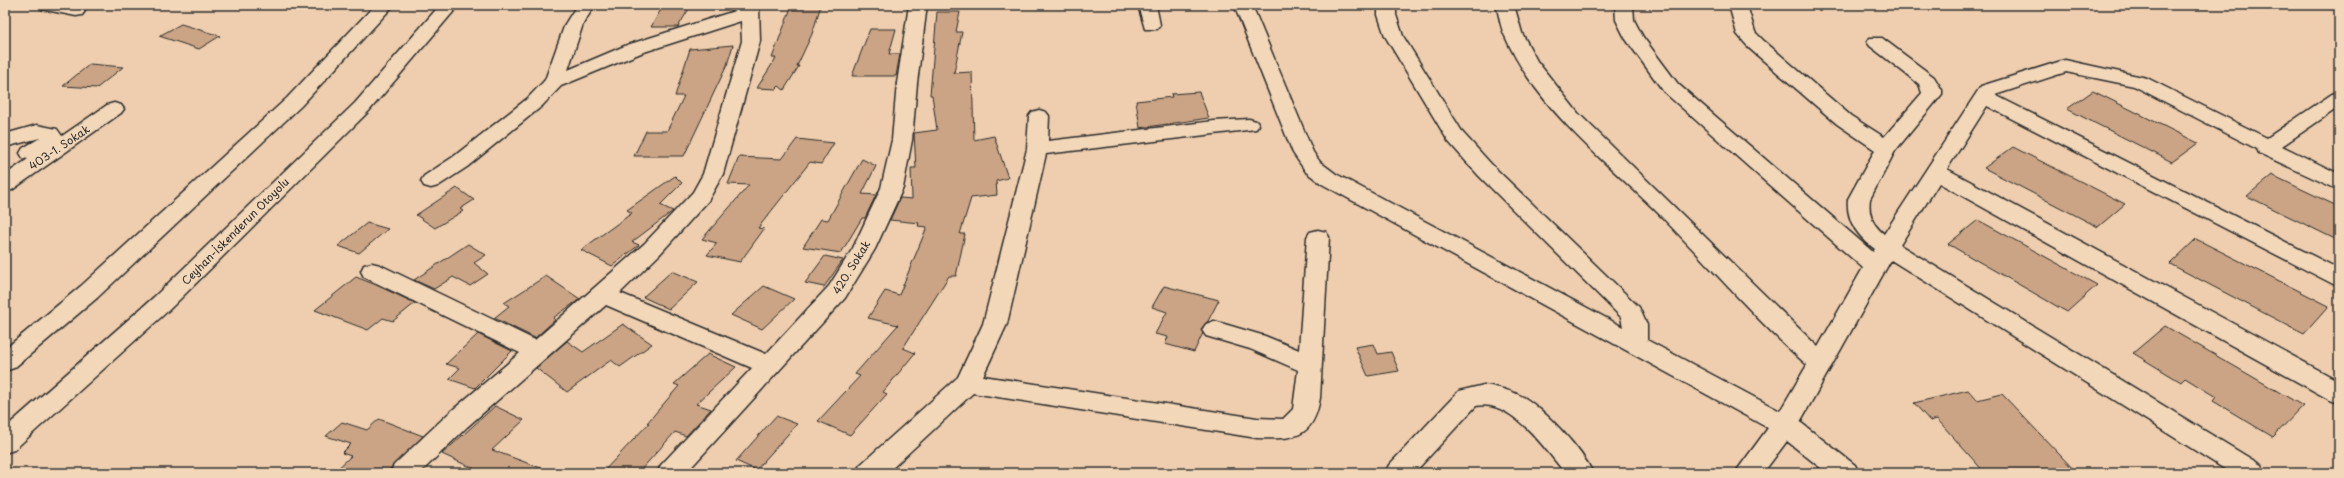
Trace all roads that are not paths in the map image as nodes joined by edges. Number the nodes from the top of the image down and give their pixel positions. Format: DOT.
graph roads {
  1 [pos="47,5"];
  2 [pos="385,5"];
  3 [pos="450,5"];
  4 [pos="586,5"];
  5 [pos="918,5"];
  6 [pos="1146,5"];
  7 [pos="1243,5"];
  8 [pos="1387,5"];
  9 [pos="1505,5"];
  10 [pos="1624,5"];
  11 [pos="1738,5"];
  12 [pos="750,8"];
  13 [pos="76,10"];
  14 [pos="1151,25"];
  15 [pos="1876,42"];
  16 [pos="554,82"];
  17 [pos="1984,97"];
  18 [pos="2339,98"];
  19 [pos="114,109"];
  20 [pos="1039,116"];
  21 [pos="1249,125"];
  22 [pos="5,140"];
  23 [pos="1037,148"];
  24 [pos="1886,148"];
  25 [pos="2266,148"];
  26 [pos="5,169"];
  27 [pos="1936,172"];
  28 [pos="431,181"];
  29 [pos="2339,183"];
  30 [pos="5,185"];
  31 [pos="1318,237"];
  32 [pos="1881,257"];
  33 [pos="372,271"];
  34 [pos="2339,279"];
  35 [pos="603,295"];
  36 [pos="1214,330"];
  37 [pos="1635,344"];
  38 [pos="537,351"];
  39 [pos="5,362"];
  40 [pos="1820,363"];
  41 [pos="769,365"];
  42 [pos="1310,365"];
  43 [pos="968,383"];
  44 [pos="2339,393"];
  45 [pos="1785,425"];
  46 [pos="5,443"];
  47 [pos="407,472"];
  48 [pos="1401,472"];
  49 [pos="670,473"];
  50 [pos="869,473"];
  51 [pos="1580,473"];
  52 [pos="1748,473"];
  53 [pos="1846,473"];
  54 [pos="2252,473"];
  1 -- 13 [label="main road"];
  2 -- 39 [label="main road"];
  3 -- 46 [label="main road, Ceyhan-İskenderun Otoyolu"];
  4 -- 16 [label="main road"];
  5 -- 41 [label="main road, 420. Sokak"];
  6 -- 14 [label="main road"];
  7 -- 37 [label="main road"];
  8 -- 37 [label="main road"];
  9 -- 40 [label="main road"];
  10 -- 32 [label="main road"];
  11 -- 24 [label="main road"];
  12 -- 16 [label="main road"];
  12 -- 35 [label="main road"];
  15 -- 24 [label="main road"];
  16 -- 28 [label="main road"];
  17 -- 25 [label="main road"];
  17 -- 27 [label="main road"];
  17 -- 34 [label="main road"];
  18 -- 25 [label="main road"];
  19 -- 30 [label="main road, 403-1. Sokak"];
  20 -- 23 [label="main road"];
  21 -- 23 [label="main road"];
  22 -- 26 [label="main road"];
  23 -- 43 [label="main road"];
  24 -- 32 [label="main road"];
  25 -- 29 [label="main road"];
  27 -- 32 [label="main road"];
  27 -- 44 [label="main road"];
  31 -- 42 [label="main road"];
  32 -- 40 [label="main road"];
  32 -- 54 [label="main road"];
  33 -- 38 [label="main road"];
  35 -- 38 [label="main road"];
  35 -- 41 [label="main road"];
  36 -- 42 [label="main road"];
  37 -- 45 [label="main road"];
  38 -- 47 [label="main road"];
  40 -- 45 [label="main road"];
  41 -- 49 [label="main road, 420. Sokak"];
  42 -- 43 [label="main road"];
  43 -- 50 [label="main road"];
  45 -- 52 [label="main road"];
  45 -- 53 [label="main road"];
  48 -- 51 [label="main road"];
}
